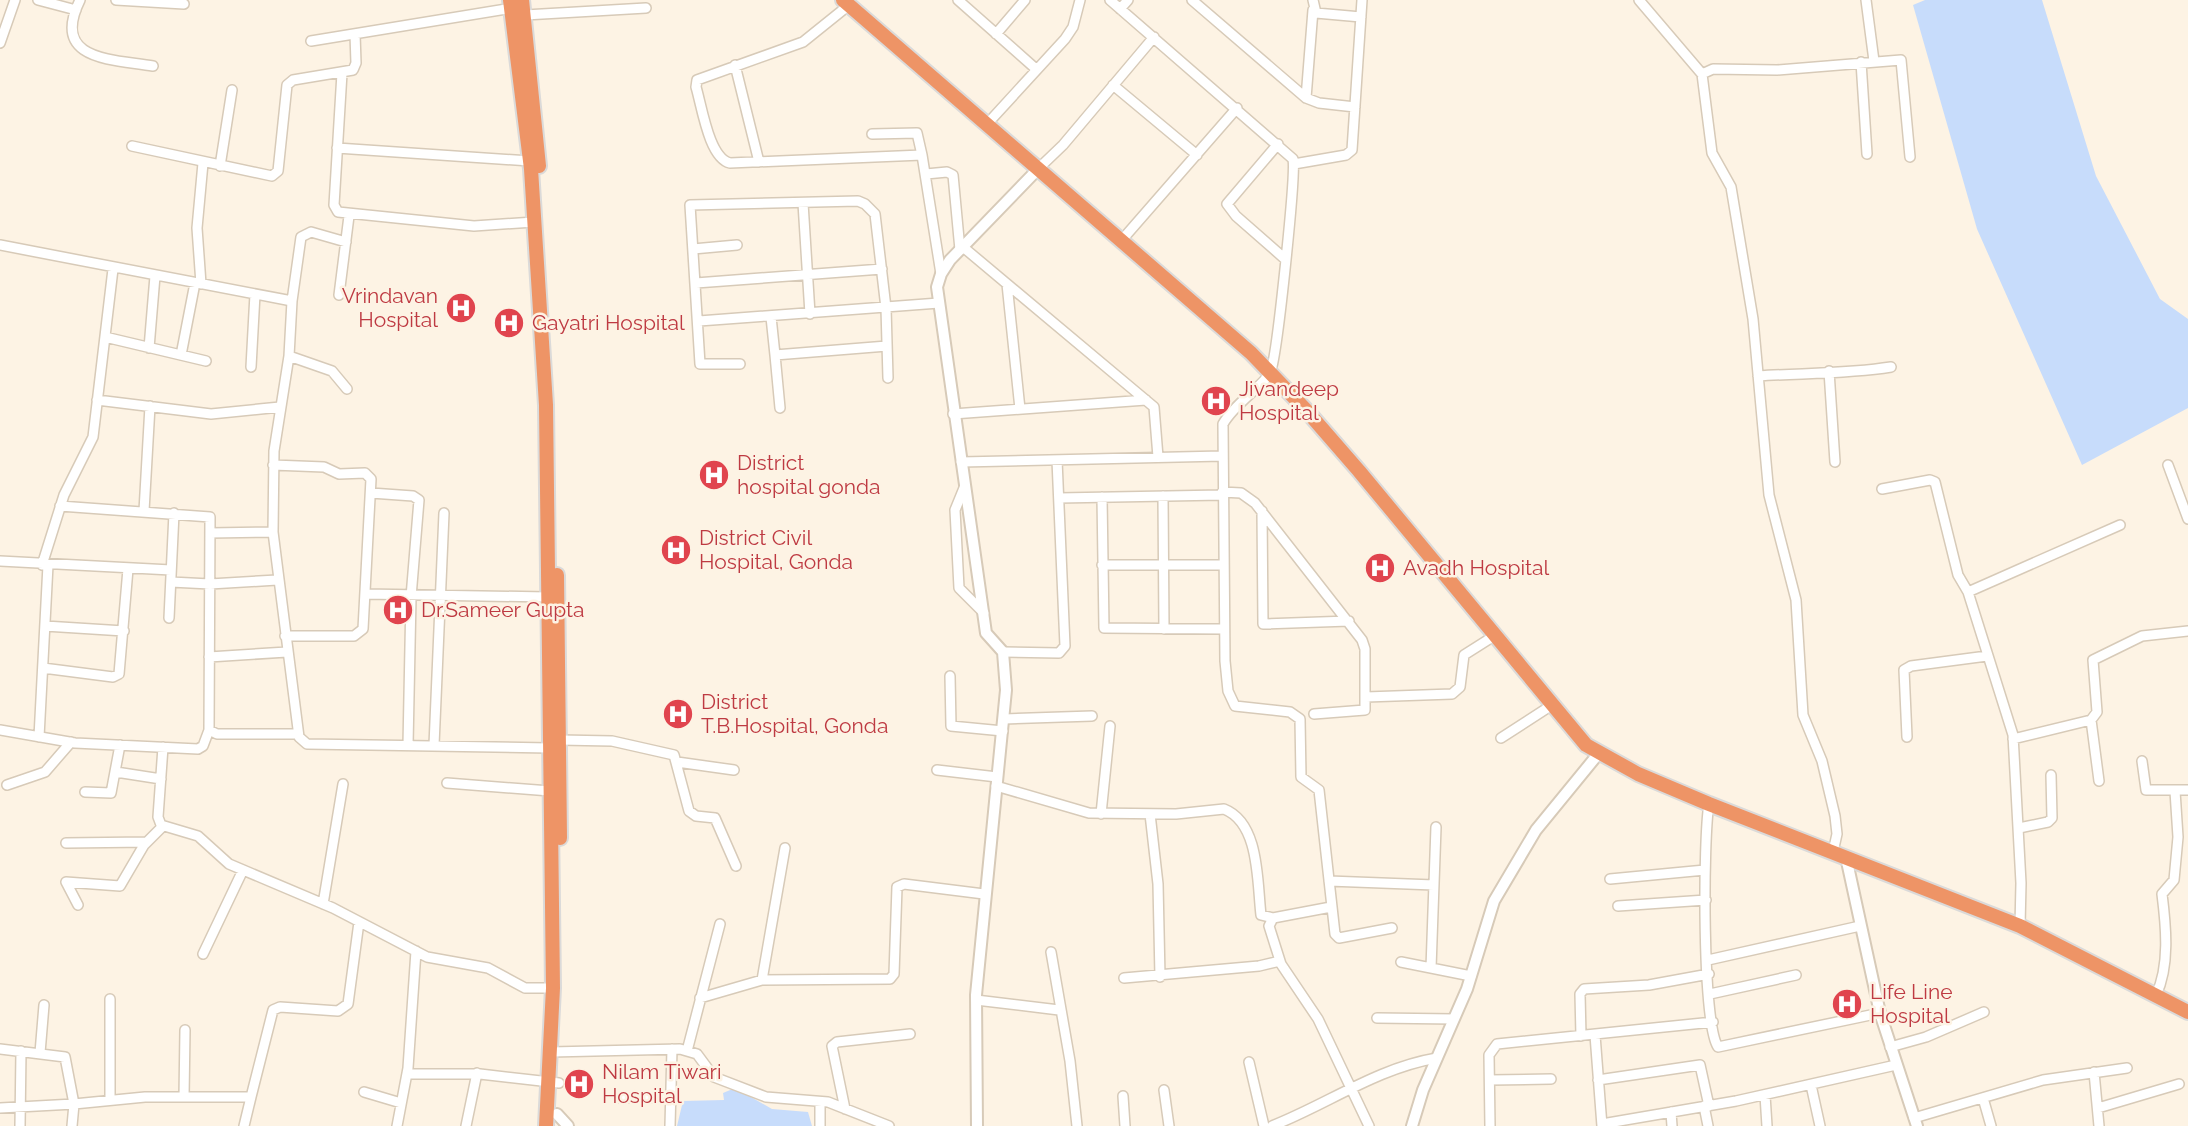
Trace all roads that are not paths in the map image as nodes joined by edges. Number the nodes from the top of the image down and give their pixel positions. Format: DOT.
graph roads {
  1 [pos="15,0"];
  2 [pos="37,0"];
  3 [pos="80,0"];
  4 [pos="116,0"];
  5 [pos="958,0"];
  6 [pos="1025,0"];
  7 [pos="1080,0"];
  8 [pos="1110,0"];
  9 [pos="1128,0"];
  10 [pos="1362,0"];
  11 [pos="1639,0"];
  12 [pos="1866,0"];
  13 [pos="1194,1"];
  14 [pos="184,4"];
  15 [pos="852,5"];
  16 [pos="1313,5"];
  17 [pos="517,6"];
  18 [pos="646,8"];
  19 [pos="1120,9"];
  20 [pos="76,10"];
  21 [pos="1361,17"];
  22 [pos="355,34"];
  23 [pos="996,34"];
  24 [pos="1154,37"];
  25 [pos="312,41"];
  26 [pos="0,44"];
  27 [pos="1874,61"];
  28 [pos="1861,62"];
  29 [pos="735,65"];
  30 [pos="153,66"];
  31 [pos="1036,69"];
  32 [pos="342,73"];
  33 [pos="1702,74"];
  34 [pos="1113,85"];
  35 [pos="232,90"];
  36 [pos="1306,97"];
  37 [pos="1355,107"];
  38 [pos="1237,108"];
  39 [pos="988,123"];
  40 [pos="872,134"];
  41 [pos="1278,144"];
  42 [pos="132,146"];
  43 [pos="337,148"];
  44 [pos="1867,154"];
  45 [pos="922,155"];
  46 [pos="1197,155"];
  47 [pos="1910,158"];
  48 [pos="530,161"];
  49 [pos="759,162"];
  50 [pos="203,163"];
  51 [pos="1294,164"];
  52 [pos="220,166"];
  53 [pos="1039,168"];
  54 [pos="926,174"];
  55 [pos="803,203"];
  56 [pos="349,216"];
  57 [pos="534,222"];
  58 [pos="1121,241"];
  59 [pos="346,242"];
  60 [pos="0,245"];
  61 [pos="737,245"];
  62 [pos="693,249"];
  63 [pos="962,249"];
  64 [pos="1285,259"];
  65 [pos="113,269"];
  66 [pos="882,270"];
  67 [pos="941,274"];
  68 [pos="808,275"];
  69 [pos="156,276"];
  70 [pos="696,283"];
  71 [pos="198,284"];
  72 [pos="1007,284"];
  73 [pos="255,294"];
  74 [pos="339,295"];
  75 [pos="292,300"];
  76 [pos="939,303"];
  77 [pos="886,307"];
  78 [pos="810,314"];
  79 [pos="771,317"];
  80 [pos="699,321"];
  81 [pos="105,337"];
  82 [pos="887,346"];
  83 [pos="149,348"];
  84 [pos="181,355"];
  85 [pos="775,355"];
  86 [pos="289,356"];
  87 [pos="206,361"];
  88 [pos="740,364"];
  89 [pos="251,367"];
  90 [pos="1891,367"];
  91 [pos="1829,371"];
  92 [pos="1270,373"];
  93 [pos="1758,376"];
  94 [pos="888,378"];
  95 [pos="347,389"];
  96 [pos="97,400"];
  97 [pos="1146,400"];
  98 [pos="150,406"];
  99 [pos="280,407"];
  100 [pos="779,408"];
  101 [pos="1020,409"];
  102 [pos="953,414"];
  103 [pos="1222,456"];
  104 [pos="1158,457"];
  105 [pos="1057,460"];
  106 [pos="1835,461"];
  107 [pos="961,462"];
  108 [pos="273,465"];
  109 [pos="2168,465"];
  110 [pos="964,488"];
  111 [pos="1882,489"];
  112 [pos="371,493"];
  113 [pos="1222,494"];
  114 [pos="1163,496"];
  115 [pos="1102,497"];
  116 [pos="1059,498"];
  117 [pos="60,506"];
  118 [pos="1262,511"];
  119 [pos="144,512"];
  120 [pos="174,513"];
  121 [pos="444,513"];
  122 [pos="2188,519"];
  123 [pos="2120,524"];
  124 [pos="273,532"];
  125 [pos="210,533"];
  126 [pos="0,561"];
  127 [pos="45,565"];
  128 [pos="1102,565"];
  129 [pos="1164,565"];
  130 [pos="1223,565"];
  131 [pos="128,569"];
  132 [pos="171,570"];
  133 [pos="277,580"];
  134 [pos="170,582"];
  135 [pos="210,584"];
  136 [pos="1968,592"];
  137 [pos="365,594"];
  138 [pos="411,597"];
  139 [pos="440,597"];
  140 [pos="547,597"];
  141 [pos="984,613"];
  142 [pos="169,618"];
  143 [pos="1349,621"];
  144 [pos="45,626"];
  145 [pos="1164,629"];
  146 [pos="1224,629"];
  147 [pos="124,631"];
  148 [pos="2188,631"];
  149 [pos="285,636"];
  150 [pos="1494,636"];
  151 [pos="287,652"];
  152 [pos="1003,652"];
  153 [pos="1987,656"];
  154 [pos="209,657"];
  155 [pos="43,668"];
  156 [pos="950,676"];
  157 [pos="1367,697"];
  158 [pos="1552,705"];
  159 [pos="1314,715"];
  160 [pos="1092,716"];
  161 [pos="2091,720"];
  162 [pos="1004,725"];
  163 [pos="1110,726"];
  164 [pos="0,730"];
  165 [pos="209,730"];
  166 [pos="298,734"];
  167 [pos="39,737"];
  168 [pos="1907,737"];
  169 [pos="1501,738"];
  170 [pos="2013,739"];
  171 [pos="71,742"];
  172 [pos="554,744"];
  173 [pos="120,745"];
  174 [pos="408,745"];
  175 [pos="434,745"];
  176 [pos="163,747"];
  177 [pos="1599,753"];
  178 [pos="2143,761"];
  179 [pos="677,762"];
  180 [pos="734,770"];
  181 [pos="937,770"];
  182 [pos="116,772"];
  183 [pos="2051,775"];
  184 [pos="161,779"];
  185 [pos="996,781"];
  186 [pos="2099,781"];
  187 [pos="447,783"];
  188 [pos="343,784"];
  189 [pos="7,785"];
  190 [pos="2188,790"];
  191 [pos="550,791"];
  192 [pos="2175,791"];
  193 [pos="85,792"];
  194 [pos="1709,804"];
  195 [pos="1101,814"];
  196 [pos="1150,814"];
  197 [pos="163,826"];
  198 [pos="1436,827"];
  199 [pos="2019,828"];
  200 [pos="147,842"];
  201 [pos="66,843"];
  202 [pos="785,848"];
  203 [pos="1839,855"];
  204 [pos="736,866"];
  205 [pos="243,870"];
  206 [pos="1705,870"];
  207 [pos="1610,878"];
  208 [pos="1329,881"];
  209 [pos="1434,886"];
  210 [pos="984,894"];
  211 [pos="1706,900"];
  212 [pos="323,904"];
  213 [pos="78,905"];
  214 [pos="1618,905"];
  215 [pos="1331,907"];
  216 [pos="1273,918"];
  217 [pos="359,922"];
  218 [pos="720,924"];
  219 [pos="1860,926"];
  220 [pos="2020,926"];
  221 [pos="1392,928"];
  222 [pos="416,951"];
  223 [pos="1051,952"];
  224 [pos="203,954"];
  225 [pos="1708,960"];
  226 [pos="1280,961"];
  227 [pos="1401,962"];
  228 [pos="1431,968"];
  229 [pos="1709,974"];
  230 [pos="1796,975"];
  231 [pos="1471,976"];
  232 [pos="1160,977"];
  233 [pos="1124,978"];
  234 [pos="762,980"];
  235 [pos="552,988"];
  236 [pos="1710,994"];
  237 [pos="2156,995"];
  238 [pos="700,998"];
  239 [pos="110,999"];
  240 [pos="976,1000"];
  241 [pos="44,1005"];
  242 [pos="1059,1010"];
  243 [pos="1984,1012"];
  244 [pos="2188,1012"];
  245 [pos="1880,1013"];
  246 [pos="1377,1018"];
  247 [pos="1454,1019"];
  248 [pos="1713,1022"];
  249 [pos="184,1030"];
  250 [pos="910,1034"];
  251 [pos="1595,1035"];
  252 [pos="1581,1036"];
  253 [pos="1890,1048"];
  254 [pos="0,1049"];
  255 [pos="672,1049"];
  256 [pos="21,1051"];
  257 [pos="687,1051"];
  258 [pos="556,1052"];
  259 [pos="40,1053"];
  260 [pos="1437,1058"];
  261 [pos="1249,1062"];
  262 [pos="1896,1065"];
  263 [pos="2127,1068"];
  264 [pos="2094,1072"];
  265 [pos="477,1073"];
  266 [pos="407,1074"];
  267 [pos="1551,1079"];
  268 [pos="1490,1080"];
  269 [pos="1598,1080"];
  270 [pos="554,1083"];
  271 [pos="2179,1084"];
  272 [pos="1811,1085"];
  273 [pos="1350,1087"];
  274 [pos="1164,1090"];
  275 [pos="365,1092"];
  276 [pos="1765,1095"];
  277 [pos="1123,1096"];
  278 [pos="184,1097"];
  279 [pos="251,1097"];
  280 [pos="618,1098"];
  281 [pos="671,1098"];
  282 [pos="1983,1098"];
  283 [pos="110,1100"];
  284 [pos="820,1102"];
  285 [pos="401,1103"];
  286 [pos="74,1104"];
  287 [pos="1707,1106"];
  288 [pos="0,1108"];
  289 [pos="2098,1108"];
  290 [pos="20,1109"];
  291 [pos="845,1109"];
  292 [pos="1671,1112"];
  293 [pos="556,1120"];
  294 [pos="1915,1122"];
  295 [pos="1602,1125"];
  296 [pos="20,1126"];
  297 [pos="72,1126"];
  298 [pos="244,1126"];
  299 [pos="397,1126"];
  300 [pos="466,1126"];
  301 [pos="546,1126"];
  302 [pos="568,1126"];
  303 [pos="670,1126"];
  304 [pos="820,1126"];
  305 [pos="889,1126"];
  306 [pos="976,1126"];
  307 [pos="1077,1126"];
  308 [pos="1125,1126"];
  309 [pos="1169,1126"];
  310 [pos="1264,1126"];
  311 [pos="1272,1126"];
  312 [pos="1369,1126"];
  313 [pos="1412,1126"];
  314 [pos="1490,1126"];
  315 [pos="1672,1126"];
  316 [pos="1708,1126"];
  317 [pos="1767,1126"];
  318 [pos="1820,1126"];
  319 [pos="1991,1126"];
  320 [pos="2099,1126"];
  1 -- 26 [label="street"];
  2 -- 20 [label="street"];
  3 -- 20 [label="street"];
  4 -- 14 [label="street"];
  5 -- 23 [label="street"];
  6 -- 23 [label="street"];
  7 -- 31 [label="street"];
  8 -- 19 [label="street"];
  9 -- 19 [label="street"];
  10 -- 21 [label="street"];
  11 -- 33 [label="street"];
  12 -- 27 [label="street"];
  13 -- 36 [label="street"];
  15 -- 29 [label="street"];
  15 -- 39 [label="highway"];
  16 -- 21 [label="street"];
  16 -- 36 [label="street"];
  17 -- 18 [label="street"];
  17 -- 22 [label="street"];
  17 -- 48 [label="highway"];
  17 -- 172 [label="highway"];
  19 -- 24 [label="street"];
  20 -- 30 [label="street"];
  21 -- 37 [label="street"];
  22 -- 25 [label="street"];
  22 -- 32 [label="street"];
  23 -- 31 [label="street"];
  24 -- 34 [label="street"];
  24 -- 38 [label="street"];
  27 -- 28 [label="street"];
  27 -- 47 [label="street"];
  28 -- 33 [label="street"];
  28 -- 44 [label="street"];
  29 -- 49 [label="street"];
  29 -- 49 [label="street"];
  31 -- 39 [label="street"];
  32 -- 43 [label="street"];
  32 -- 52 [label="street"];
  33 -- 93 [label="street"];
  34 -- 46 [label="street"];
  34 -- 53 [label="street"];
  35 -- 52 [label="street"];
  36 -- 37 [label="street"];
  37 -- 51 [label="street"];
  38 -- 41 [label="street"];
  38 -- 46 [label="street"];
  39 -- 53 [label="highway"];
  40 -- 45 [label="street"];
  41 -- 51 [label="street"];
  41 -- 64 [label="street"];
  42 -- 50 [label="street"];
  43 -- 48 [label="street"];
  43 -- 56 [label="street"];
  45 -- 49 [label="street"];
  45 -- 54 [label="street"];
  46 -- 58 [label="street"];
  48 -- 57 [label="highway"];
  50 -- 52 [label="street"];
  50 -- 71 [label="street"];
  51 -- 64 [label="street"];
  53 -- 58 [label="highway"];
  53 -- 63 [label="street"];
  54 -- 63 [label="street"];
  54 -- 67 [label="street"];
  55 -- 62 [label="street"];
  55 -- 66 [label="street"];
  55 -- 68 [label="street"];
  56 -- 57 [label="street"];
  56 -- 59 [label="street"];
  57 -- 140 [label="highway"];
  58 -- 92 [label="highway"];
  59 -- 74 [label="street"];
  59 -- 75 [label="street"];
  60 -- 65 [label="street"];
  61 -- 62 [label="street"];
  62 -- 70 [label="street"];
  63 -- 67 [label="street"];
  63 -- 72 [label="street"];
  64 -- 92 [label="street"];
  65 -- 69 [label="street"];
  65 -- 81 [label="street"];
  66 -- 68 [label="street"];
  66 -- 77 [label="street"];
  67 -- 76 [label="street"];
  68 -- 70 [label="street"];
  68 -- 78 [label="street"];
  69 -- 71 [label="street"];
  69 -- 83 [label="street"];
  70 -- 80 [label="street"];
  71 -- 73 [label="street"];
  71 -- 84 [label="street"];
  72 -- 97 [label="street"];
  72 -- 101 [label="street"];
  73 -- 75 [label="street"];
  73 -- 89 [label="street"];
  75 -- 86 [label="street"];
  76 -- 77 [label="street"];
  76 -- 102 [label="street"];
  77 -- 78 [label="street"];
  77 -- 82 [label="street"];
  78 -- 79 [label="street"];
  79 -- 80 [label="street"];
  79 -- 85 [label="street"];
  80 -- 88 [label="street"];
  81 -- 83 [label="street"];
  81 -- 96 [label="street"];
  82 -- 85 [label="street"];
  82 -- 94 [label="street"];
  83 -- 84 [label="street"];
  84 -- 87 [label="street"];
  85 -- 100 [label="street"];
  86 -- 95 [label="street"];
  86 -- 99 [label="street"];
  90 -- 91 [label="street"];
  91 -- 93 [label="street"];
  91 -- 106 [label="street"];
  92 -- 103 [label="street"];
  92 -- 150 [label="highway"];
  93 -- 203 [label="street"];
  96 -- 98 [label="street"];
  96 -- 117 [label="street"];
  97 -- 101 [label="street"];
  97 -- 104 [label="street"];
  98 -- 99 [label="street"];
  98 -- 119 [label="street"];
  99 -- 108 [label="street"];
  101 -- 102 [label="street"];
  102 -- 107 [label="street"];
  103 -- 104 [label="street"];
  103 -- 113 [label="street"];
  104 -- 105 [label="street"];
  105 -- 107 [label="street"];
  105 -- 116 [label="street"];
  107 -- 110 [label="street"];
  108 -- 112 [label="street"];
  108 -- 124 [label="street"];
  109 -- 122 [label="street"];
  110 -- 141 [label="street"];
  110 -- 141 [label="street"];
  111 -- 136 [label="street"];
  112 -- 137 [label="street"];
  112 -- 138 [label="street"];
  113 -- 114 [label="street"];
  113 -- 118 [label="street"];
  113 -- 130 [label="street"];
  114 -- 115 [label="street"];
  114 -- 129 [label="street"];
  115 -- 116 [label="street"];
  115 -- 128 [label="street"];
  116 -- 152 [label="street"];
  117 -- 119 [label="street"];
  117 -- 127 [label="street"];
  118 -- 143 [label="street"];
  118 -- 143 [label="street"];
  119 -- 120 [label="street"];
  120 -- 125 [label="street"];
  120 -- 132 [label="street"];
  121 -- 139 [label="street"];
  123 -- 136 [label="street"];
  124 -- 125 [label="street"];
  124 -- 133 [label="street"];
  125 -- 135 [label="street"];
  126 -- 127 [label="street"];
  127 -- 131 [label="street"];
  127 -- 144 [label="street"];
  128 -- 129 [label="street"];
  128 -- 145 [label="street"];
  129 -- 130 [label="street"];
  129 -- 145 [label="street"];
  130 -- 146 [label="street"];
  131 -- 132 [label="street"];
  131 -- 147 [label="street"];
  132 -- 134 [label="street"];
  133 -- 135 [label="street"];
  133 -- 149 [label="street"];
  134 -- 135 [label="street"];
  134 -- 142 [label="street"];
  135 -- 154 [label="street"];
  136 -- 153 [label="street"];
  137 -- 138 [label="street"];
  137 -- 149 [label="street"];
  138 -- 139 [label="street"];
  138 -- 174 [label="street"];
  139 -- 140 [label="street"];
  139 -- 175 [label="street"];
  140 -- 172 [label="highway"];
  141 -- 152 [label="street"];
  143 -- 157 [label="street"];
  144 -- 147 [label="street"];
  144 -- 155 [label="street"];
  145 -- 146 [label="street"];
  146 -- 208 [label="street"];
  147 -- 155 [label="street"];
  148 -- 161 [label="street"];
  149 -- 151 [label="street"];
  150 -- 157 [label="street"];
  150 -- 158 [label="highway"];
  151 -- 154 [label="street"];
  151 -- 166 [label="street"];
  152 -- 162 [label="street"];
  153 -- 168 [label="street"];
  153 -- 170 [label="street"];
  154 -- 165 [label="street"];
  155 -- 167 [label="street"];
  156 -- 162 [label="street"];
  157 -- 159 [label="street"];
  158 -- 169 [label="street"];
  158 -- 177 [label="highway"];
  160 -- 162 [label="street"];
  161 -- 170 [label="street"];
  161 -- 186 [label="street"];
  162 -- 185 [label="street"];
  163 -- 195 [label="street"];
  164 -- 167 [label="street"];
  165 -- 166 [label="street"];
  165 -- 176 [label="street"];
  166 -- 174 [label="street"];
  167 -- 171 [label="street"];
  170 -- 199 [label="street"];
  171 -- 173 [label="street"];
  171 -- 189 [label="street"];
  172 -- 175 [label="street"];
  172 -- 179 [label="street"];
  172 -- 191 [label="highway"];
  172 -- 258 [label="highway"];
  173 -- 176 [label="street"];
  173 -- 182 [label="street"];
  174 -- 175 [label="street"];
  176 -- 184 [label="street"];
  177 -- 194 [label="highway"];
  177 -- 231 [label="street"];
  178 -- 192 [label="street"];
  179 -- 180 [label="street"];
  179 -- 204 [label="street"];
  181 -- 185 [label="street"];
  182 -- 184 [label="street"];
  182 -- 193 [label="street"];
  183 -- 199 [label="street"];
  184 -- 197 [label="street"];
  185 -- 195 [label="street"];
  185 -- 210 [label="street"];
  187 -- 191 [label="street"];
  188 -- 212 [label="street"];
  190 -- 192 [label="street"];
  191 -- 235 [label="highway"];
  192 -- 237 [label="street"];
  194 -- 203 [label="highway"];
  194 -- 206 [label="street"];
  195 -- 196 [label="street"];
  196 -- 216 [label="street"];
  196 -- 232 [label="street"];
  197 -- 200 [label="street"];
  197 -- 205 [label="street"];
  198 -- 209 [label="street"];
  199 -- 220 [label="street"];
  200 -- 201 [label="street"];
  200 -- 213 [label="street"];
  202 -- 234 [label="street"];
  203 -- 219 [label="street"];
  203 -- 220 [label="highway"];
  205 -- 212 [label="street"];
  205 -- 224 [label="street"];
  206 -- 207 [label="street"];
  206 -- 211 [label="street"];
  208 -- 209 [label="street"];
  208 -- 215 [label="street"];
  209 -- 228 [label="street"];
  210 -- 234 [label="street"];
  210 -- 240 [label="street"];
  211 -- 214 [label="street"];
  211 -- 225 [label="street"];
  212 -- 217 [label="street"];
  215 -- 216 [label="street"];
  215 -- 221 [label="street"];
  216 -- 226 [label="street"];
  217 -- 222 [label="street"];
  217 -- 279 [label="street"];
  218 -- 238 [label="street"];
  219 -- 225 [label="street"];
  219 -- 245 [label="street"];
  220 -- 237 [label="highway"];
  222 -- 235 [label="street"];
  222 -- 266 [label="street"];
  223 -- 242 [label="street"];
  225 -- 229 [label="street"];
  226 -- 232 [label="street"];
  226 -- 273 [label="street"];
  227 -- 228 [label="street"];
  228 -- 231 [label="street"];
  229 -- 236 [label="street"];
  229 -- 252 [label="street"];
  230 -- 236 [label="street"];
  231 -- 247 [label="street"];
  232 -- 233 [label="street"];
  234 -- 238 [label="street"];
  235 -- 258 [label="highway"];
  236 -- 248 [label="street"];
  237 -- 244 [label="highway"];
  238 -- 257 [label="street"];
  239 -- 283 [label="street"];
  240 -- 242 [label="street"];
  240 -- 306 [label="street"];
  241 -- 259 [label="street"];
  242 -- 307 [label="street"];
  243 -- 253 [label="street"];
  245 -- 248 [label="street"];
  245 -- 253 [label="street"];
  246 -- 247 [label="street"];
  247 -- 260 [label="street"];
  248 -- 251 [label="street"];
  249 -- 278 [label="street"];
  250 -- 291 [label="street"];
  251 -- 252 [label="street"];
  251 -- 269 [label="street"];
  252 -- 268 [label="street"];
  253 -- 262 [label="street"];
  254 -- 256 [label="street"];
  255 -- 257 [label="street"];
  255 -- 258 [label="street"];
  255 -- 281 [label="street"];
  256 -- 259 [label="street"];
  256 -- 290 [label="street"];
  257 -- 284 [label="street"];
  258 -- 270 [label="highway"];
  259 -- 286 [label="street"];
  260 -- 273 [label="street"];
  260 -- 313 [label="street"];
  261 -- 310 [label="street"];
  262 -- 272 [label="street"];
  262 -- 294 [label="street"];
  263 -- 264 [label="street"];
  264 -- 282 [label="street"];
  264 -- 289 [label="street"];
  265 -- 266 [label="street"];
  265 -- 270 [label="street"];
  265 -- 300 [label="street"];
  266 -- 285 [label="street"];
  267 -- 268 [label="street"];
  268 -- 314 [label="street"];
  269 -- 287 [label="street"];
  269 -- 295 [label="street"];
  270 -- 293 [label="highway"];
  270 -- 301 [label="highway"];
  271 -- 289 [label="street"];
  272 -- 276 [label="street"];
  272 -- 318 [label="street"];
  273 -- 311 [label="street"];
  273 -- 312 [label="street"];
  274 -- 309 [label="street"];
  275 -- 285 [label="street"];
  276 -- 287 [label="street"];
  276 -- 317 [label="street"];
  277 -- 308 [label="street"];
  278 -- 279 [label="street"];
  278 -- 283 [label="street"];
  279 -- 298 [label="street"];
  280 -- 281 [label="street"];
  281 -- 303 [label="street"];
  282 -- 294 [label="street"];
  282 -- 319 [label="street"];
  283 -- 286 [label="street"];
  284 -- 291 [label="street"];
  284 -- 304 [label="street"];
  285 -- 299 [label="street"];
  286 -- 290 [label="street"];
  286 -- 297 [label="street"];
  287 -- 292 [label="street"];
  287 -- 316 [label="street"];
  288 -- 290 [label="street"];
  289 -- 320 [label="street"];
  290 -- 296 [label="street"];
  291 -- 305 [label="street"];
  292 -- 295 [label="street"];
  292 -- 315 [label="street"];
  293 -- 302 [label="street"];
}
